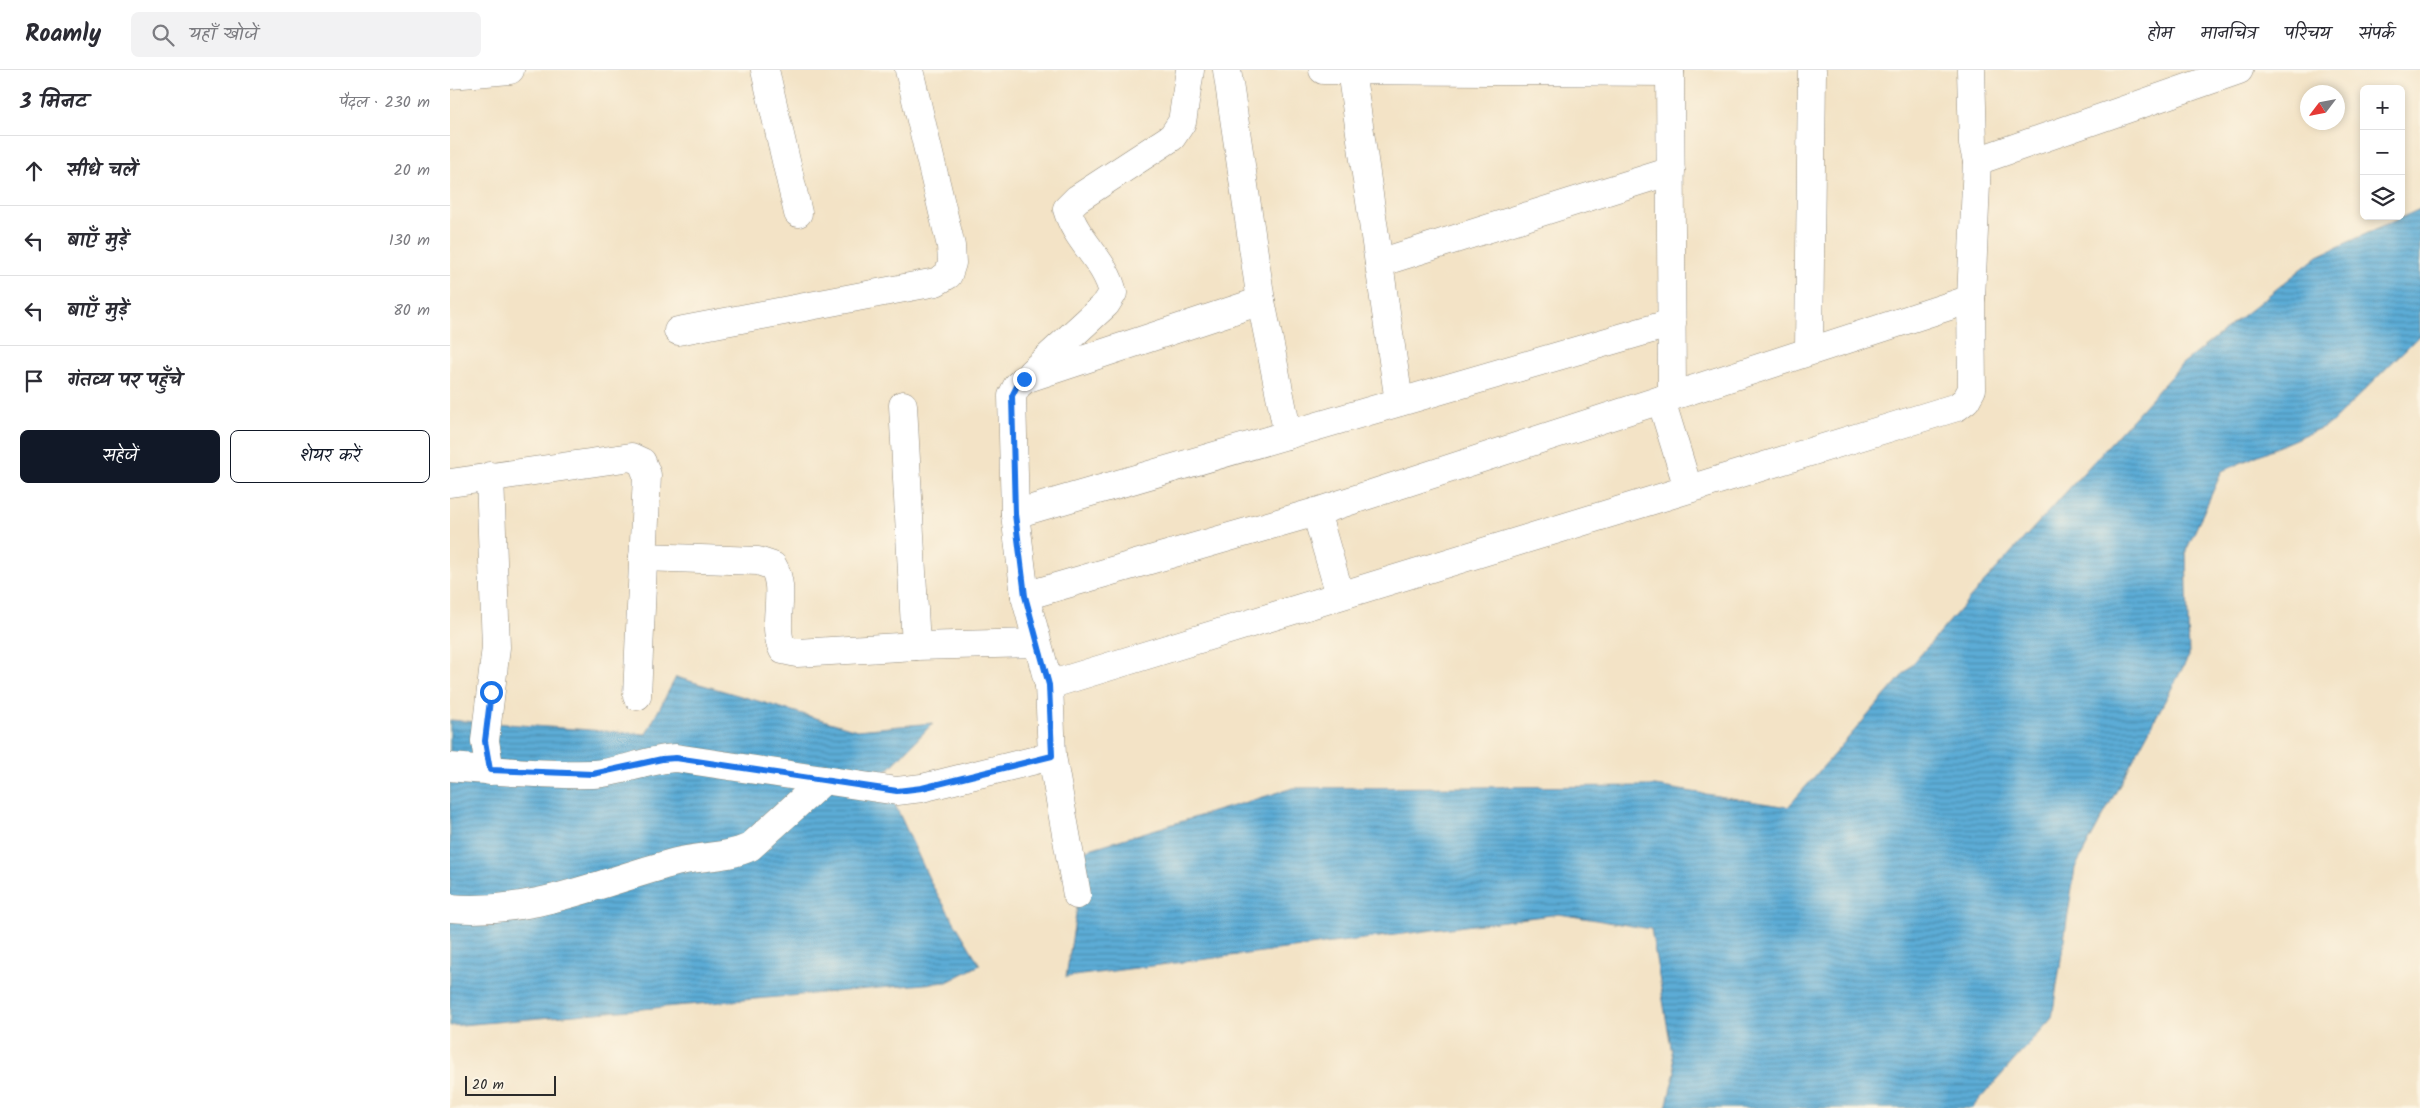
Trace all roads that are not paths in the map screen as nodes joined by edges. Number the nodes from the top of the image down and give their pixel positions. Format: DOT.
graph roads {
  1 [pos="506,70"];
  2 [pos="765,70"];
  3 [pos="909,70"];
  4 [pos="1190,70"];
  5 [pos="1227,70"];
  6 [pos="1324,70"];
  7 [pos="1351,70"];
  8 [pos="1812,70"];
  9 [pos="1971,70"];
  10 [pos="2238,70"];
  11 [pos="1670,71"];
  12 [pos="450,75"];
  13 [pos="1977,161"];
  14 [pos="1671,171"];
  15 [pos="798,213"];
  16 [pos="1379,263"];
  17 [pos="1971,299"];
  18 [pos="1261,301"];
  19 [pos="1672,323"];
  20 [pos="678,331"];
  21 [pos="1809,352"];
  22 [pos="1024,379"];
  23 [pos="1667,398"];
  24 [pos="1400,402"];
  25 [pos="903,405"];
  26 [pos="1288,435"];
  27 [pos="490,476"];
  28 [pos="450,483"];
  29 [pos="1688,488"];
  30 [pos="1316,512"];
  31 [pos="1015,514"];
  32 [pos="642,557"];
  33 [pos="1340,594"];
  34 [pos="1025,596"];
  35 [pos="1038,643"];
  36 [pos="916,646"];
  37 [pos="1049,685"];
  38 [pos="637,696"];
  39 [pos="1052,756"];
  40 [pos="450,767"];
  41 [pos="490,770"];
  42 [pos="824,780"];
  43 [pos="1077,895"];
  44 [pos="450,908"];
  1 -- 12 [label="street"];
  2 -- 15 [label="street"];
  3 -- 20 [label="street"];
  4 -- 22 [label="street"];
  5 -- 18 [label="street"];
  6 -- 7 [label="street"];
  7 -- 11 [label="street"];
  7 -- 16 [label="street"];
  8 -- 21 [label="street"];
  9 -- 13 [label="street"];
  10 -- 13 [label="street"];
  11 -- 14 [label="street"];
  13 -- 17 [label="street"];
  14 -- 16 [label="street"];
  14 -- 19 [label="street"];
  16 -- 24 [label="street"];
  17 -- 21 [label="street"];
  17 -- 29 [label="street"];
  18 -- 22 [label="street"];
  18 -- 26 [label="street"];
  19 -- 23 [label="street"];
  19 -- 24 [label="street"];
  21 -- 23 [label="street"];
  22 -- 31 [label="street"];
  23 -- 29 [label="street"];
  23 -- 30 [label="street"];
  24 -- 26 [label="street"];
  25 -- 36 [label="street"];
  26 -- 31 [label="street"];
  27 -- 28 [label="street"];
  27 -- 32 [label="street"];
  27 -- 41 [label="street"];
  29 -- 33 [label="street"];
  30 -- 33 [label="street"];
  30 -- 34 [label="street"];
  31 -- 34 [label="street"];
  32 -- 36 [label="street"];
  32 -- 38 [label="street"];
  33 -- 37 [label="street"];
  34 -- 35 [label="street"];
  35 -- 36 [label="street"];
  35 -- 37 [label="street"];
  37 -- 39 [label="street"];
  39 -- 42 [label="street"];
  39 -- 43 [label="street"];
  40 -- 41 [label="street"];
  41 -- 42 [label="street"];
  42 -- 44 [label="street"];
}
